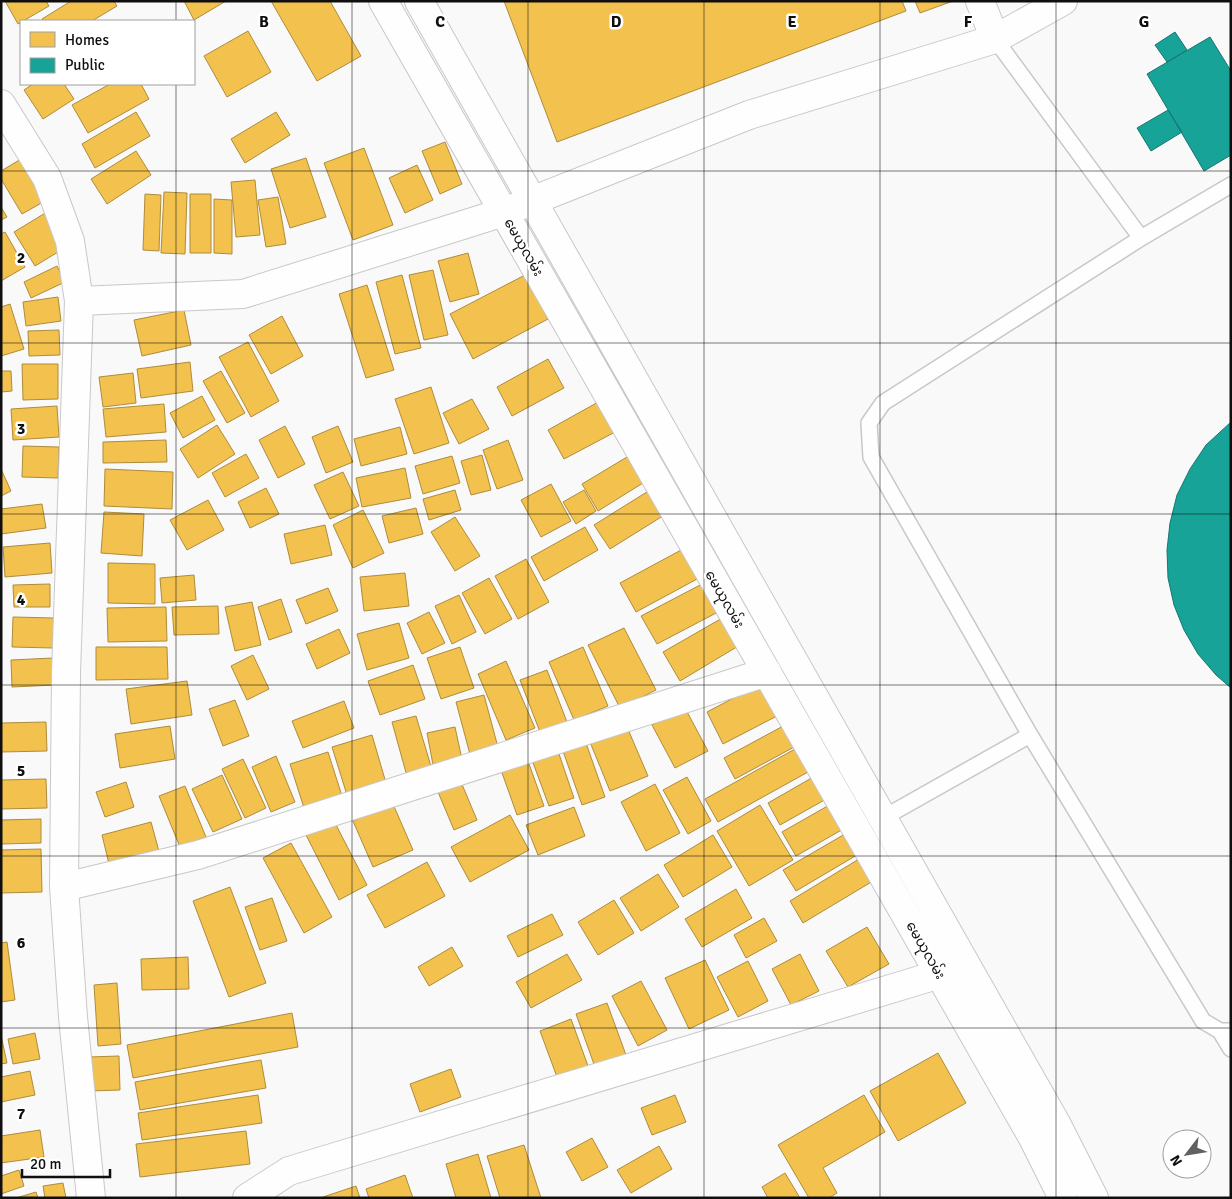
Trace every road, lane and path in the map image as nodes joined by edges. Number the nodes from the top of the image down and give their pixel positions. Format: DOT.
graph roads {
  1 [pos="384,1"];
  2 [pos="419,1"];
  3 [pos="980,1"];
  4 [pos="1063,1"];
  5 [pos="994,39"];
  6 [pos="1,104"];
  7 [pos="1231,185"];
  8 [pos="532,200"];
  9 [pos="504,212"];
  10 [pos="1141,238"];
  11 [pos="79,301"];
  12 [pos="767,672"];
  13 [pos="1030,734"];
  14 [pos="883,818"];
  15 [pos="64,887"];
  16 [pos="940,974"];
  17 [pos="1226,1031"];
  18 [pos="1231,1049"];
  19 [pos="90,1198"];
  20 [pos="247,1198"];
  21 [pos="1063,1198"];
  22 [pos="1094,1198"];
  1 -- 9 [label="street, မေယုလမ်း"];
  2 -- 8 [label="street, မေယုလမ်း"];
  3 -- 5 [label="street"];
  4 -- 5 [label="street"];
  5 -- 8 [label="street"];
  5 -- 10 [label="lane"];
  6 -- 11 [label="street"];
  7 -- 10 [label="lane"];
  8 -- 9 [label="street"];
  8 -- 14 [label="street, မေယုလမ်း"];
  9 -- 11 [label="street"];
  9 -- 12 [label="street, မေယုလမ်း"];
  10 -- 13 [label="lane"];
  11 -- 15 [label="street"];
  12 -- 15 [label="street"];
  12 -- 16 [label="street, မေယုလမ်း"];
  13 -- 14 [label="lane"];
  13 -- 17 [label="lane"];
  14 -- 22 [label="street, မေယုလမ်း"];
  15 -- 19 [label="street"];
  16 -- 20 [label="street"];
  16 -- 21 [label="street, မေယုလမ်း"];
  17 -- 18 [label="lane"];
}
